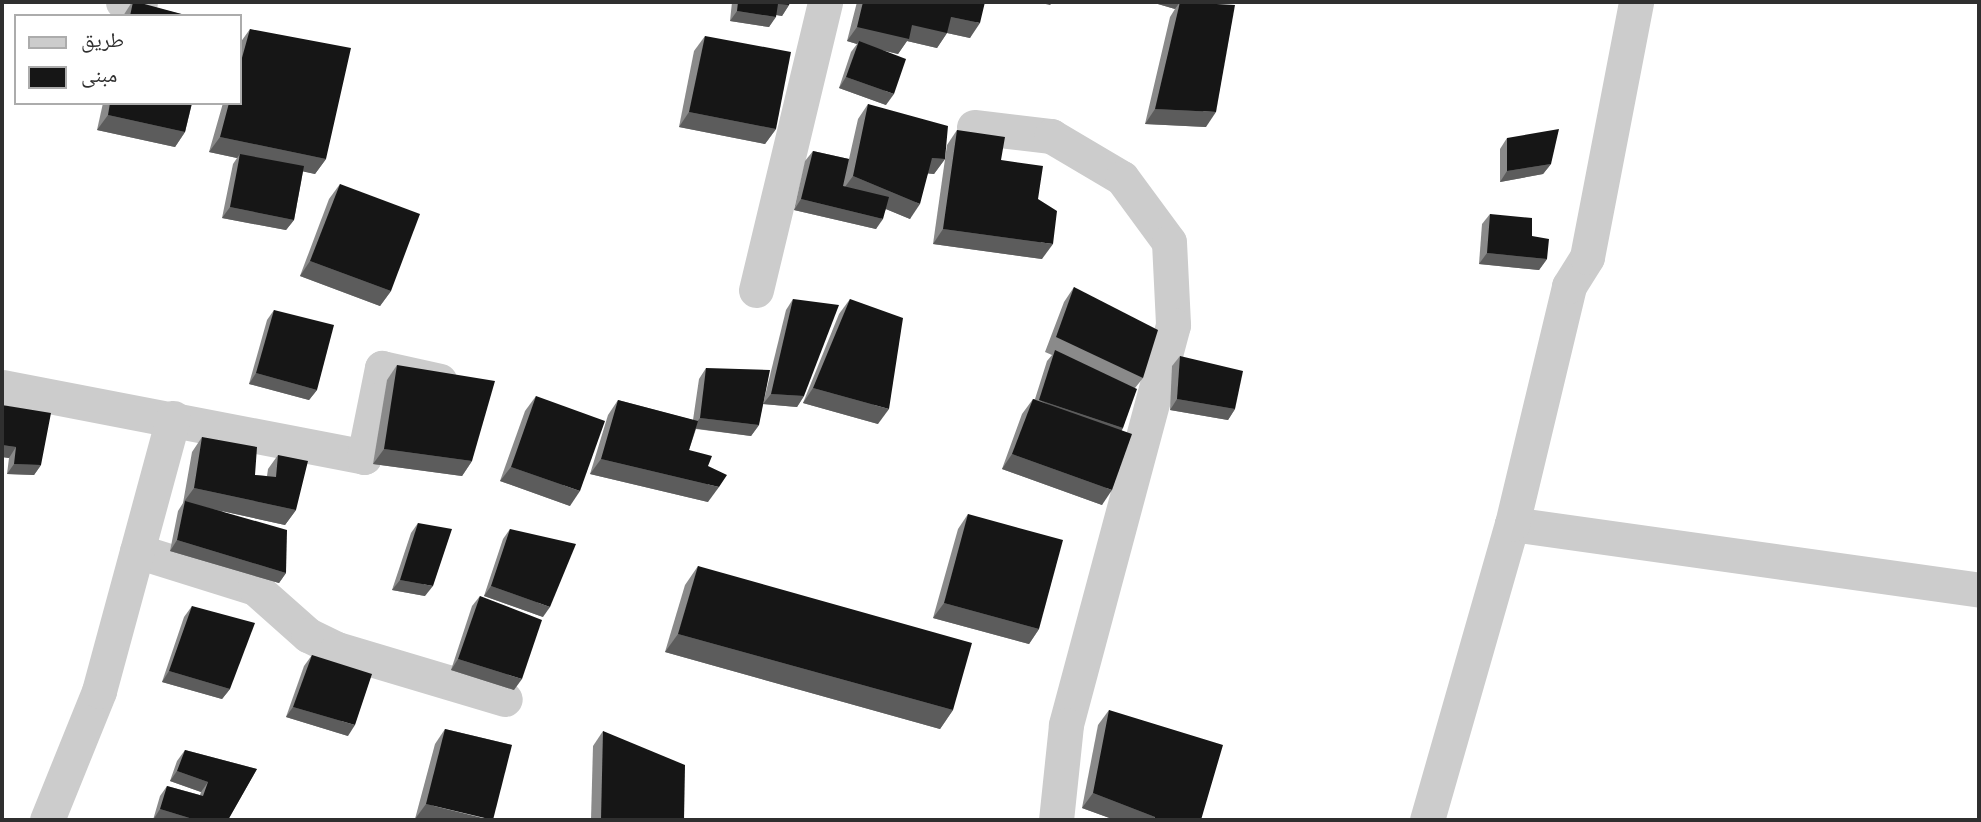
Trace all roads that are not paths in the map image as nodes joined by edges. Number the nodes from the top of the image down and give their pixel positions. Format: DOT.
graph roads {
  1 [pos="124,2"];
  2 [pos="140,2"];
  3 [pos="825,2"];
  4 [pos="1636,2"];
  5 [pos="974,127"];
  6 [pos="756,290"];
  7 [pos="2,387"];
  8 [pos="464,387"];
  9 [pos="173,418"];
  10 [pos="1512,524"];
  11 [pos="137,551"];
  12 [pos="1979,590"];
  13 [pos="505,699"];
  14 [pos="47,820"];
  15 [pos="1056,820"];
  16 [pos="1427,820"];
  1 -- 2 [label="street"];
  3 -- 6 [label="street"];
  4 -- 10 [label="street"];
  5 -- 15 [label="street"];
  7 -- 9 [label="street"];
  8 -- 9 [label="street"];
  9 -- 11 [label="street"];
  10 -- 12 [label="street"];
  10 -- 16 [label="street"];
  11 -- 13 [label="street"];
  11 -- 14 [label="street"];
}
